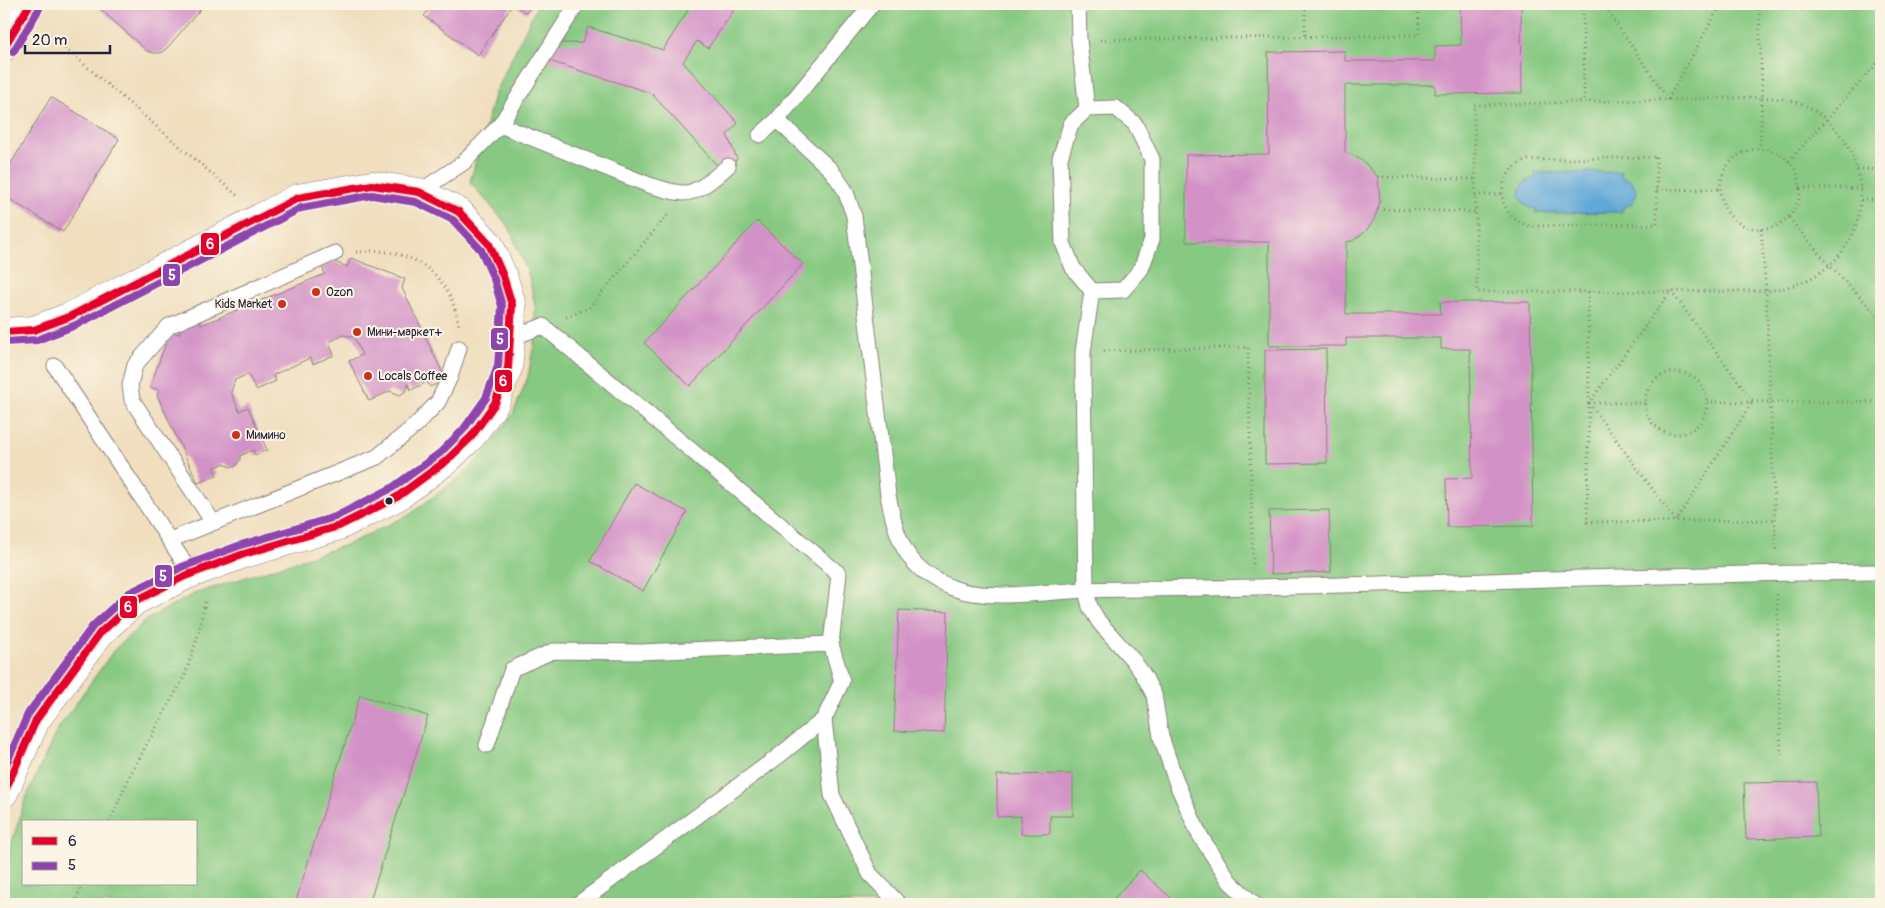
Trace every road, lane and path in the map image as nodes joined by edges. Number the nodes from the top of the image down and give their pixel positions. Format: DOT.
graph roads {
  1 [pos="30,4"];
  2 [pos="577,4"];
  3 [pos="872,4"];
  4 [pos="1078,4"];
  5 [pos="1305,4"];
  6 [pos="1418,4"];
  7 [pos="1583,4"];
  8 [pos="1603,4"];
  9 [pos="1659,4"];
  10 [pos="1672,4"];
  11 [pos="1722,4"];
  12 [pos="1759,4"];
  13 [pos="44,30"];
  14 [pos="1306,37"];
  15 [pos="1079,40"];
  16 [pos="4,47"];
  17 [pos="1881,59"];
  18 [pos="1762,97"];
  19 [pos="1668,99"];
  20 [pos="1584,102"];
  21 [pos="1087,109"];
  22 [pos="777,120"];
  23 [pos="1826,120"];
  24 [pos="500,124"];
  25 [pos="760,135"];
  26 [pos="1760,149"];
  27 [pos="1789,161"];
  28 [pos="728,166"];
  29 [pos="1857,169"];
  30 [pos="1881,169"];
  31 [pos="1378,177"];
  32 [pos="1475,179"];
  33 [pos="1800,188"];
  34 [pos="1861,188"];
  35 [pos="1720,189"];
  36 [pos="1657,190"];
  37 [pos="419,192"];
  38 [pos="686,193"];
  39 [pos="1502,194"];
  40 [pos="1475,195"];
  41 [pos="1861,200"];
  42 [pos="1881,200"];
  43 [pos="245,202"];
  44 [pos="1378,209"];
  45 [pos="1476,212"];
  46 [pos="1789,218"];
  47 [pos="1761,229"];
  48 [pos="335,253"];
  49 [pos="1829,265"];
  50 [pos="1092,291"];
  51 [pos="1671,291"];
  52 [pos="1766,291"];
  53 [pos="1588,292"];
  54 [pos="1881,319"];
  55 [pos="543,326"];
  56 [pos="4,332"];
  57 [pos="511,338"];
  58 [pos="459,348"];
  59 [pos="1084,352"];
  60 [pos="55,366"];
  61 [pos="1753,401"];
  62 [pos="1770,401"];
  63 [pos="1707,402"];
  64 [pos="1881,402"];
  65 [pos="1589,403"];
  66 [pos="1644,403"];
  67 [pos="1676,520"];
  68 [pos="1775,520"];
  69 [pos="213,522"];
  70 [pos="170,540"];
  71 [pos="1881,572"];
  72 [pos="1777,573"];
  73 [pos="199,583"];
  74 [pos="1254,588"];
  75 [pos="1086,590"];
  76 [pos="831,644"];
  77 [pos="824,719"];
  78 [pos="487,745"];
  79 [pos="1781,755"];
  80 [pos="4,793"];
  81 [pos="111,820"];
  82 [pos="81,886"];
  83 [pos="75,904"];
  84 [pos="578,904"];
  85 [pos="899,904"];
  86 [pos="1254,904"];
  1 -- 16 [label="main road"];
  2 -- 24 [label="lane"];
  3 -- 22 [label="lane"];
  4 -- 15 [label="lane"];
  5 -- 14 [label="path"];
  6 -- 14 [label="path"];
  7 -- 20 [label="path"];
  8 -- 19 [label="path"];
  9 -- 10 [label="path"];
  11 -- 19 [label="path"];
  12 -- 18 [label="path"];
  13 -- 43 [label="path"];
  14 -- 15 [label="path"];
  15 -- 21 [label="lane"];
  17 -- 23 [label="path"];
  18 -- 19 [label="path"];
  18 -- 23 [label="path"];
  18 -- 26 [label="path"];
  19 -- 20 [label="path"];
  20 -- 32 [label="path"];
  21 -- 50 [label="lane"];
  21 -- 50 [label="lane"];
  22 -- 25 [label="lane"];
  22 -- 75 [label="lane"];
  23 -- 27 [label="path"];
  23 -- 29 [label="path"];
  24 -- 37 [label="lane"];
  24 -- 38 [label="lane"];
  26 -- 27 [label="path"];
  26 -- 35 [label="path"];
  27 -- 33 [label="path"];
  28 -- 38 [label="lane"];
  29 -- 30 [label="path"];
  29 -- 34 [label="path"];
  31 -- 32 [label="path"];
  32 -- 40 [label="path"];
  33 -- 34 [label="path"];
  33 -- 46 [label="path"];
  34 -- 41 [label="path"];
  35 -- 36 [label="path"];
  35 -- 47 [label="path"];
  36 -- 39 [label="path"];
  36 -- 39 [label="path"];
  37 -- 56 [label="main road"];
  37 -- 57 [label="main road"];
  38 -- 55 [label="path"];
  39 -- 40 [label="path"];
  40 -- 45 [label="path"];
  41 -- 42 [label="path"];
  41 -- 49 [label="path"];
  44 -- 45 [label="path"];
  45 -- 53 [label="path"];
  46 -- 47 [label="path"];
  46 -- 49 [label="path"];
  47 -- 52 [label="path"];
  48 -- 58 [label="path"];
  48 -- 69 [label="lane"];
  49 -- 52 [label="path"];
  49 -- 54 [label="path"];
  50 -- 59 [label="lane"];
  51 -- 52 [label="path"];
  51 -- 53 [label="path"];
  51 -- 61 [label="path"];
  51 -- 65 [label="path"];
  52 -- 62 [label="path"];
  53 -- 65 [label="path"];
  55 -- 57 [label="lane"];
  55 -- 76 [label="lane"];
  57 -- 73 [label="main road"];
  58 -- 69 [label="lane"];
  59 -- 74 [label="path"];
  59 -- 75 [label="lane"];
  60 -- 70 [label="lane"];
  61 -- 62 [label="path"];
  61 -- 63 [label="path"];
  61 -- 67 [label="path"];
  62 -- 64 [label="path"];
  62 -- 68 [label="path"];
  63 -- 66 [label="path"];
  63 -- 66 [label="path"];
  65 -- 66 [label="path"];
  65 -- 67 [label="path"];
  65 -- 67 [label="path"];
  67 -- 68 [label="path"];
  68 -- 72 [label="path"];
  69 -- 70 [label="lane"];
  70 -- 73 [label="lane"];
  71 -- 72 [label="lane"];
  72 -- 74 [label="lane"];
  72 -- 79 [label="path"];
  73 -- 80 [label="main road"];
  73 -- 81 [label="path"];
  74 -- 75 [label="lane"];
  75 -- 86 [label="lane"];
  76 -- 77 [label="lane"];
  76 -- 78 [label="lane"];
  77 -- 84 [label="lane"];
  77 -- 85 [label="lane"];
  82 -- 83 [label="path"];
}
